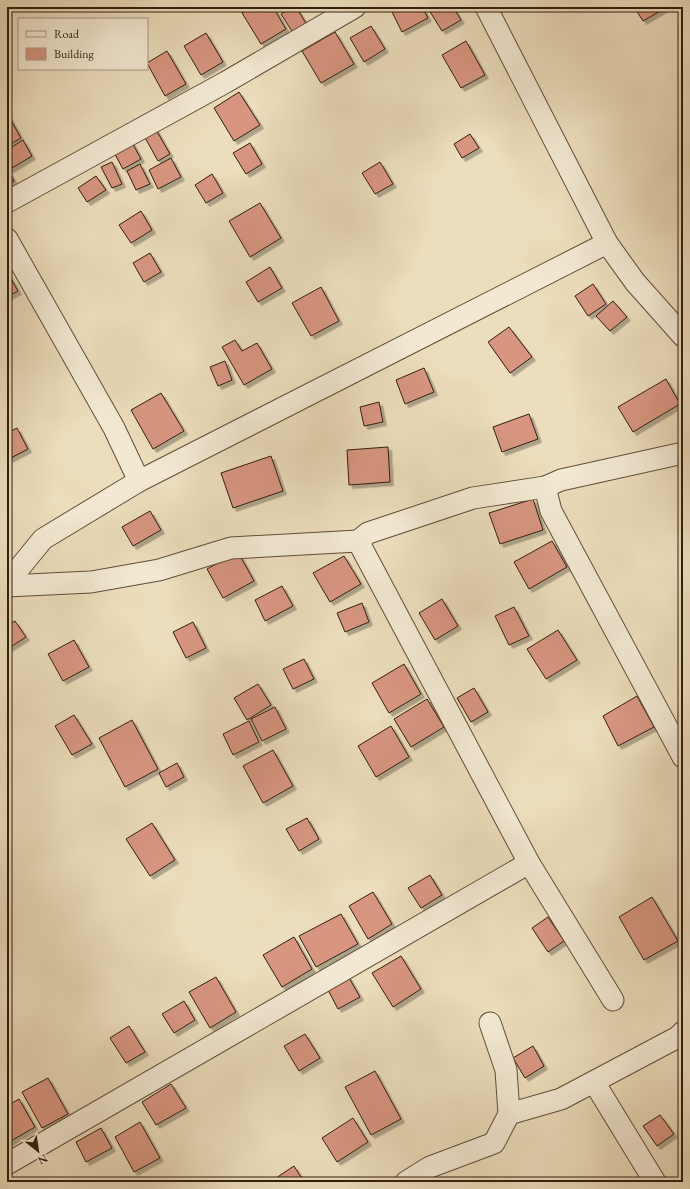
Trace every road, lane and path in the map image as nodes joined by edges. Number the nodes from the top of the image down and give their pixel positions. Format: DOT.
graph roads {
  1 [pos="355,7"];
  2 [pos="486,7"];
  3 [pos="7,202"];
  4 [pos="7,239"];
  5 [pos="607,243"];
  6 [pos="683,336"];
  7 [pos="683,453"];
  8 [pos="139,481"];
  9 [pos="545,487"];
  10 [pos="358,541"];
  11 [pos="7,583"];
  12 [pos="7,586"];
  13 [pos="683,757"];
  14 [pos="529,863"];
  15 [pos="613,1000"];
  16 [pos="490,1023"];
  17 [pos="683,1032"];
  18 [pos="594,1082"];
  19 [pos="509,1114"];
  20 [pos="7,1164"];
  21 [pos="406,1182"];
  22 [pos="655,1182"];
  1 -- 3 [label="street"];
  2 -- 5 [label="street"];
  4 -- 8 [label="street"];
  5 -- 6 [label="street"];
  5 -- 8 [label="street"];
  7 -- 9 [label="street"];
  8 -- 11 [label="street"];
  9 -- 10 [label="street"];
  9 -- 13 [label="street"];
  10 -- 12 [label="street"];
  10 -- 14 [label="street"];
  14 -- 15 [label="street"];
  14 -- 20 [label="street"];
  16 -- 19 [label="street"];
  17 -- 18 [label="street"];
  18 -- 19 [label="street"];
  18 -- 22 [label="street"];
  19 -- 21 [label="street"];
}
